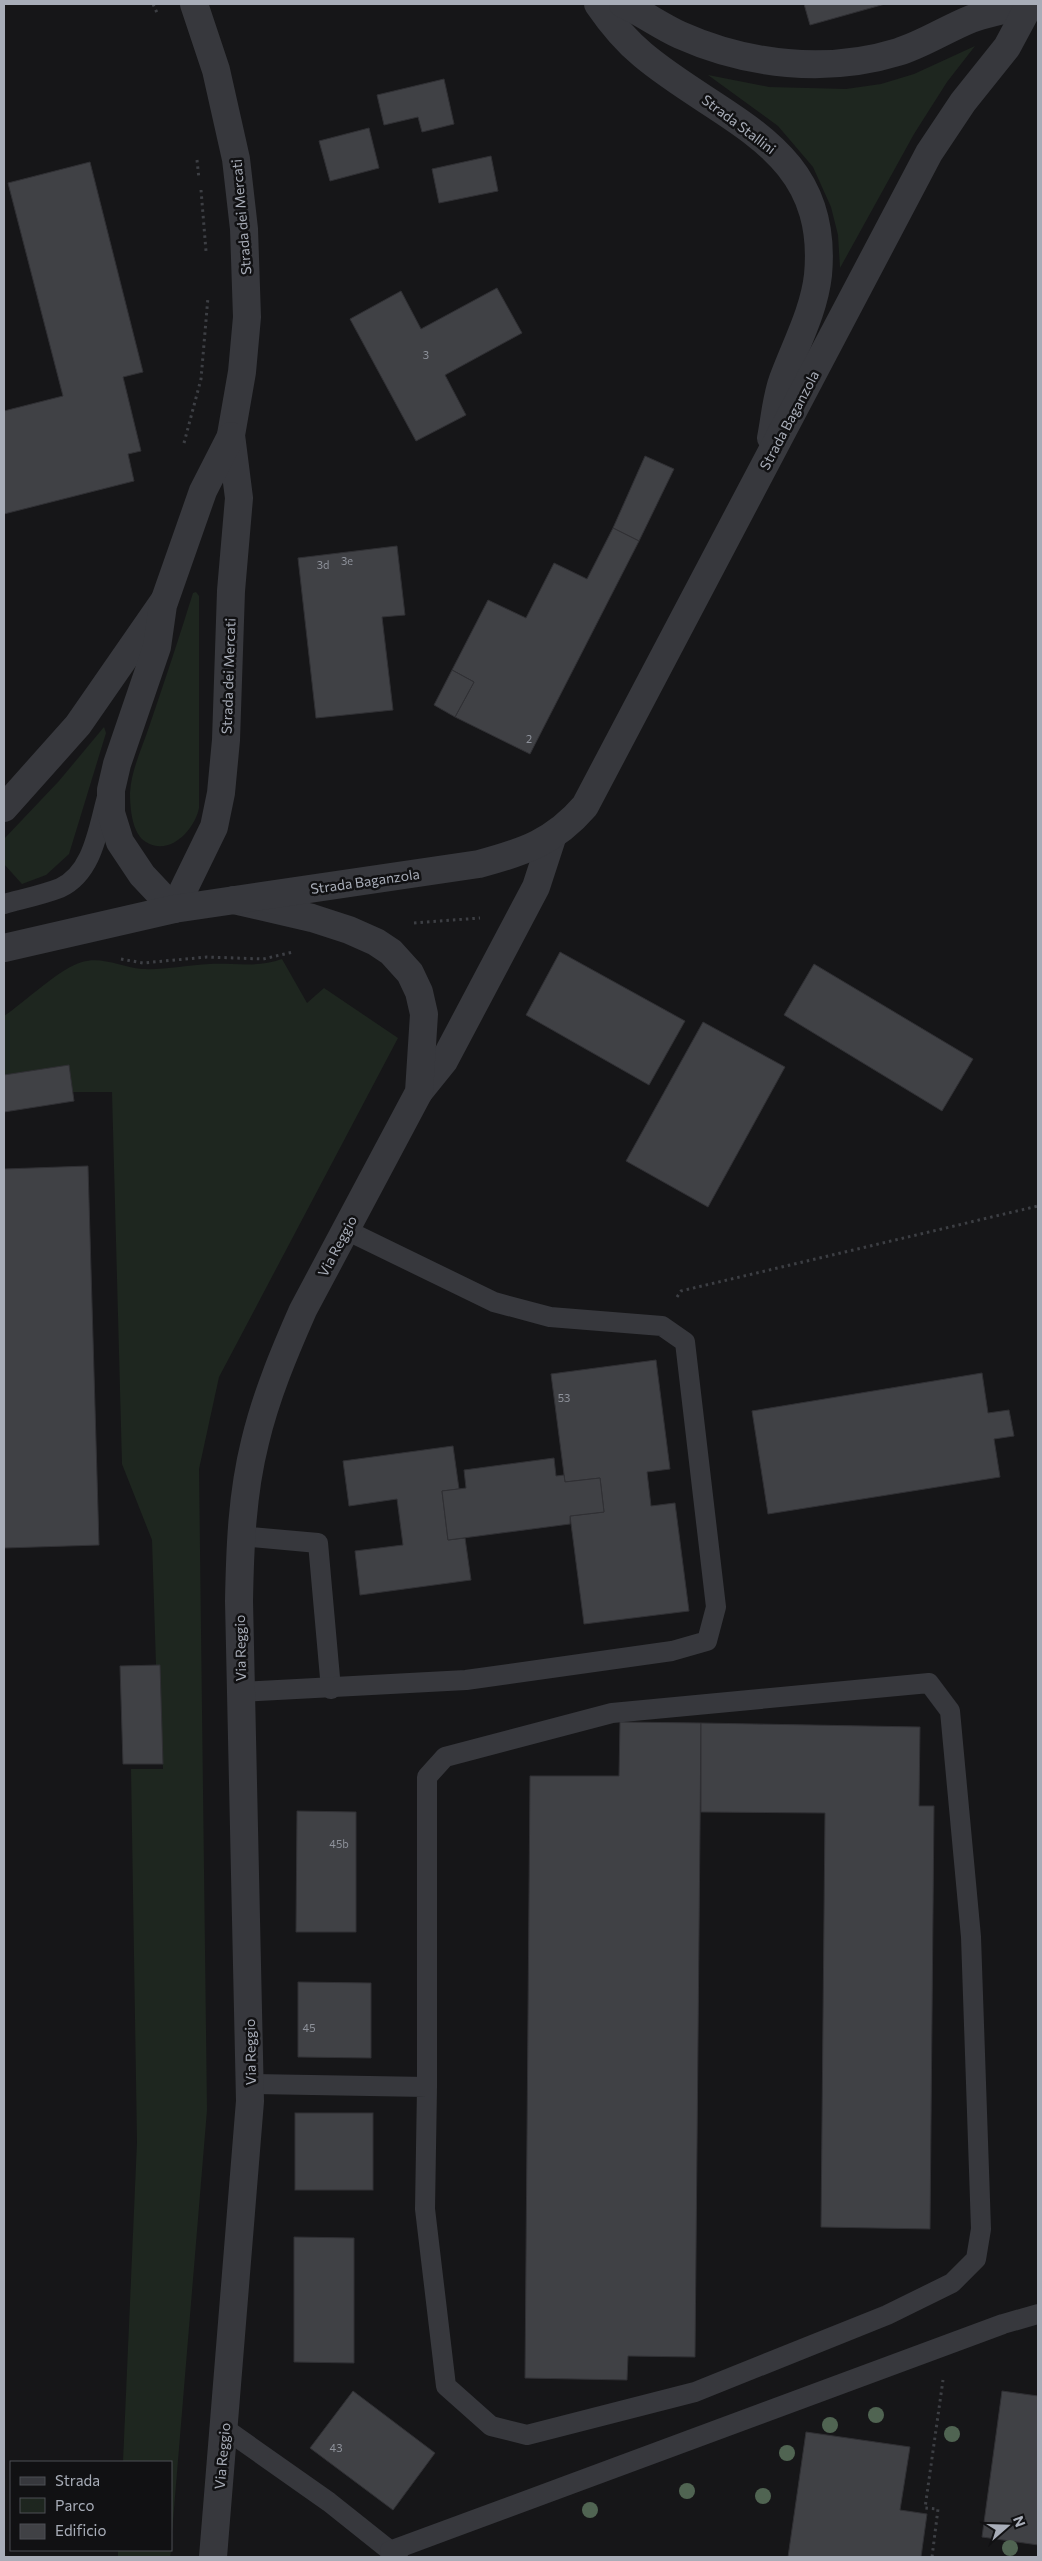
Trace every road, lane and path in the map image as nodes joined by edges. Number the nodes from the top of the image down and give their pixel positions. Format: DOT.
graph roads {
  1 [pos="153,4"];
  2 [pos="598,4"];
  3 [pos="623,4"];
  4 [pos="1021,4"];
  5 [pos="1030,4"];
  6 [pos="198,11"];
  7 [pos="160,20"];
  8 [pos="196,156"];
  9 [pos="207,259"];
  10 [pos="208,287"];
  11 [pos="231,435"];
  12 [pos="182,448"];
  13 [pos="758,480"];
  14 [pos="166,597"];
  15 [pos="116,764"];
  16 [pos="4,808"];
  17 [pos="552,838"];
  18 [pos="234,900"];
  19 [pos="4,904"];
  20 [pos="174,909"];
  21 [pos="515,926"];
  22 [pos="4,948"];
  23 [pos="299,951"];
  24 [pos="391,952"];
  25 [pos="118,958"];
  26 [pos="419,1092"];
  27 [pos="1038,1206"];
  28 [pos="346,1230"];
  29 [pos="662,1326"];
  30 [pos="241,1536"];
  31 [pos="331,1689"];
  32 [pos="242,1692"];
  33 [pos="250,2084"];
  34 [pos="427,2087"];
  35 [pos="1038,2314"];
  36 [pos="948,2345"];
  37 [pos="224,2428"];
  38 [pos="394,2554"];
  39 [pos="213,2557"];
  40 [pos="932,2557"];
  1 -- 7 [label="path"];
  2 -- 13 [label="street, Strada Stallini"];
  3 -- 4 [label="street"];
  5 -- 13 [label="street, Strada Baganzola"];
  6 -- 11 [label="street, Strada dei Mercati"];
  8 -- 9 [label="path"];
  10 -- 12 [label="path"];
  11 -- 14 [label="street, Strada dei Mercati"];
  11 -- 20 [label="street, Strada dei Mercati"];
  13 -- 17 [label="street, Strada Baganzola"];
  14 -- 15 [label="street, Strada dei Mercati"];
  14 -- 16 [label="street, Strada dei Mercati"];
  15 -- 19 [label="lane"];
  15 -- 20 [label="street, Strada dei Mercati"];
  17 -- 18 [label="street, Strada Baganzola"];
  17 -- 21 [label="street"];
  18 -- 20 [label="street, Strada Baganzola"];
  18 -- 24 [label="street, Via Reggio"];
  20 -- 22 [label="street"];
  21 -- 24 [label="path"];
  21 -- 26 [label="street"];
  23 -- 25 [label="path"];
  24 -- 26 [label="street, Via Reggio"];
  26 -- 28 [label="street, Via Reggio"];
  27 -- 29 [label="path"];
  28 -- 29 [label="lane"];
  28 -- 30 [label="street, Via Reggio"];
  29 -- 31 [label="lane"];
  30 -- 31 [label="lane"];
  30 -- 32 [label="street, Via Reggio"];
  31 -- 32 [label="lane"];
  32 -- 33 [label="street, Via Reggio"];
  33 -- 34 [label="lane"];
  33 -- 37 [label="street, Via Reggio"];
  34 -- 34 [label="lane"];
  35 -- 36 [label="lane"];
  36 -- 38 [label="lane"];
  36 -- 40 [label="path"];
  37 -- 38 [label="lane"];
  37 -- 39 [label="street, Via Reggio"];
}
